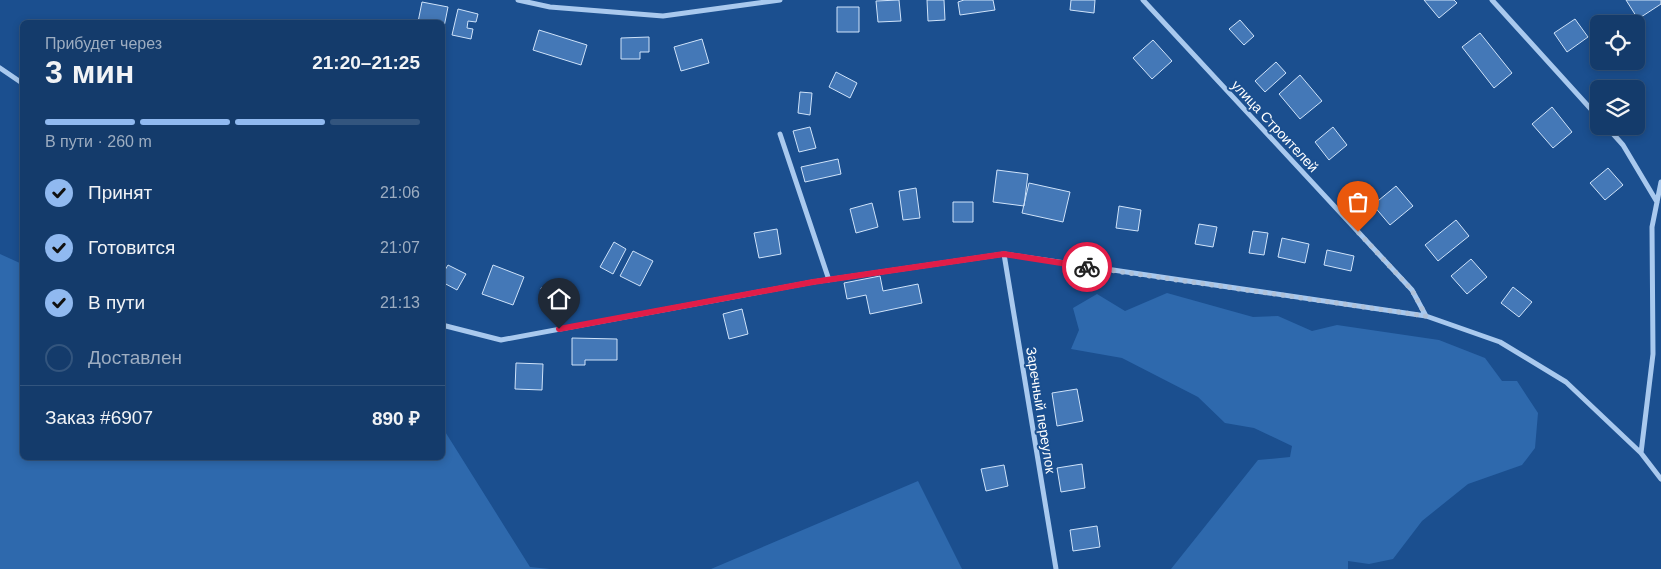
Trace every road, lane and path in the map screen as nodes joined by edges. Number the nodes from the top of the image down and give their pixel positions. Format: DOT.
graph roads {
  1 [pos="518,0"];
  2 [pos="780,0"];
  3 [pos="1143,0"];
  4 [pos="1492,0"];
  5 [pos="0,68"];
  6 [pos="20,82"];
  7 [pos="1590,108"];
  8 [pos="780,134"];
  9 [pos="1614,135"];
  10 [pos="1661,182"];
  11 [pos="1657,202"];
  12 [pos="1004,254"];
  13 [pos="829,280"];
  14 [pos="1426,316"];
  15 [pos="445,326"];
  16 [pos="1641,453"];
  17 [pos="1661,479"];
  18 [pos="1056,569"];
  1 -- 2 [label="street"];
  3 -- 14 [label="street, улица Строителей"];
  4 -- 7 [label="street"];
  5 -- 6 [label="street"];
  8 -- 13 [label="street"];
  9 -- 11 [label="street"];
  10 -- 11 [label="street"];
  11 -- 16 [label="street"];
  12 -- 13 [label="street"];
  12 -- 14 [label="street"];
  12 -- 18 [label="street, Заречный переулок"];
  13 -- 15 [label="street"];
  14 -- 16 [label="street"];
  16 -- 17 [label="street"];
}
